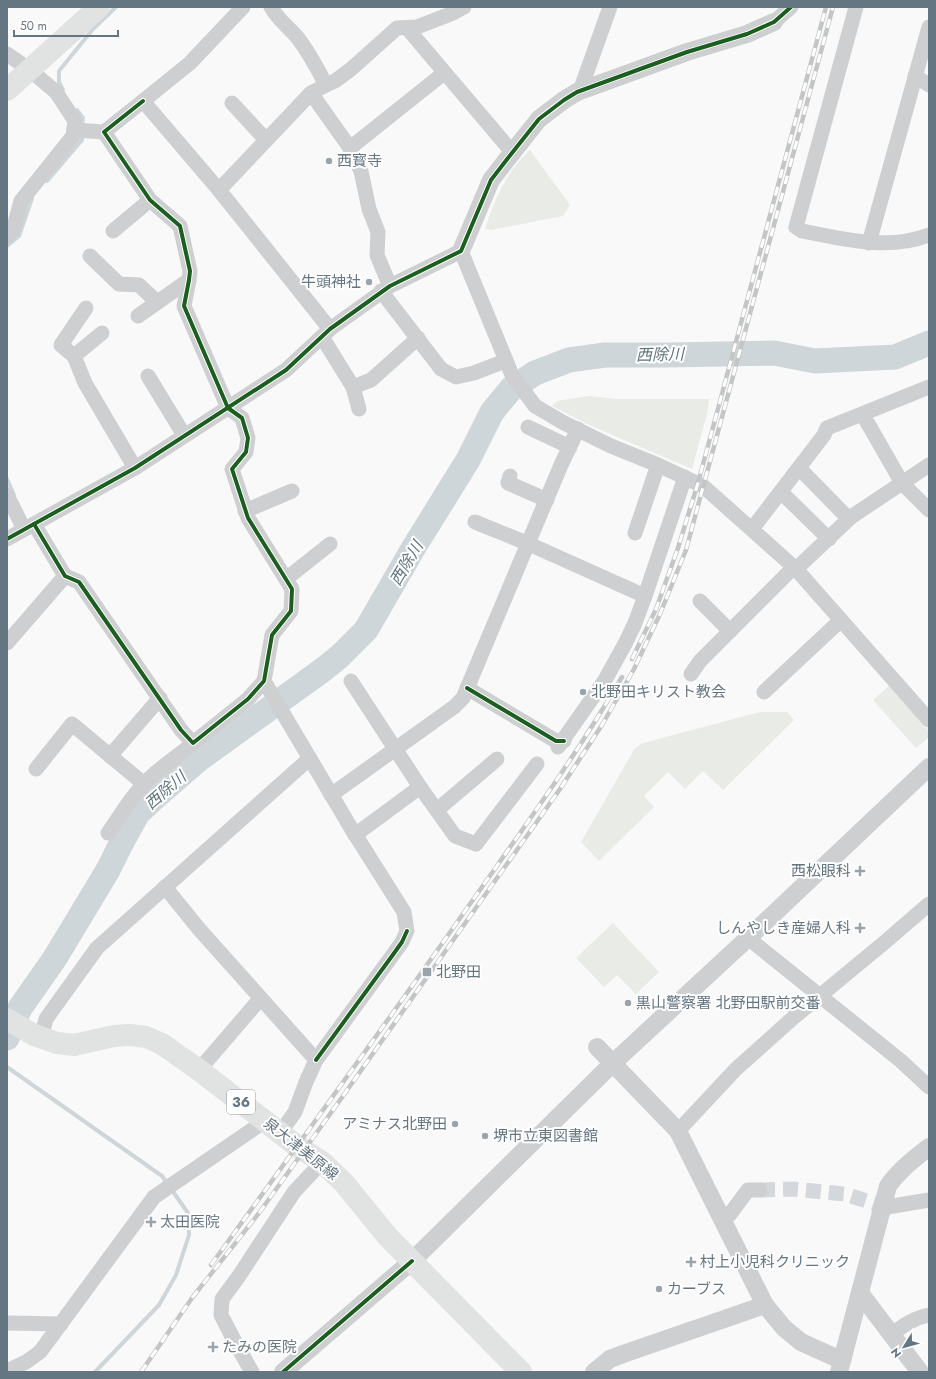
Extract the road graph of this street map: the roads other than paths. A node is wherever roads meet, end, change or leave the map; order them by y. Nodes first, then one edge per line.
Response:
1 (99, 7) edge
2 (243, 7) edge
3 (271, 7) edge
4 (464, 7) edge
5 (610, 7) edge
6 (791, 7) edge
7 (856, 7) edge
8 (774, 22) joint
9 (929, 27) edge
10 (407, 28) junction
11 (7, 54) edge
12 (30, 70) junction
13 (444, 73) junction
14 (915, 76) junction
15 (326, 85) junction
16 (929, 85) edge
17 (7, 90) edge
18 (580, 91) junction
19 (311, 93) junction
20 (143, 101) junction
21 (232, 104) dead end
22 (74, 130) junction
23 (104, 132) junction
24 (266, 140) junction
25 (350, 148) junction
26 (512, 152) junction
27 (220, 190) junction
28 (150, 200) junction
29 (113, 231) dead end
30 (7, 236) edge
31 (929, 236) edge
32 (869, 243) junction
33 (461, 251) junction
34 (90, 256) dead end
35 (189, 280) junction
36 (386, 288) junction
37 (157, 302) junction
38 (86, 308) dead end
39 (138, 316) dead end
40 (102, 333) dead end
41 (326, 333) junction
42 (418, 338) junction
43 (74, 356) junction
44 (505, 361) junction
45 (148, 376) dead end
46 (353, 387) junction
47 (929, 387) edge
48 (228, 408) junction
49 (359, 409) dead end
50 (863, 414) junction
51 (528, 427) dead end
52 (578, 430) junction
53 (184, 435) junction
54 (570, 447) junction
55 (658, 465) junction
56 (929, 465) edge
57 (135, 468) junction
58 (799, 468) junction
59 (510, 476) dead end
60 (685, 477) junction
61 (902, 483) junction
62 (292, 491) dead end
63 (781, 492) junction
64 (7, 495) edge
65 (547, 500) junction
66 (929, 510) edge
67 (245, 511) junction
68 (849, 519) junction
69 (475, 522) dead end
70 (29, 527) junction
71 (752, 529) junction
72 (635, 533) dead end
73 (7, 539) edge
74 (829, 539) junction
75 (330, 544) dead end
76 (529, 544) junction
77 (795, 568) junction
78 (65, 576) junction
79 (286, 579) junction
80 (645, 596) junction
81 (700, 601) dead end
82 (841, 620) junction
83 (730, 631) junction
84 (7, 643) edge
85 (691, 674) dead end
86 (351, 681) dead end
87 (265, 684) junction
88 (467, 688) junction
89 (764, 692) dead end
90 (160, 698) junction
91 (929, 720) edge
92 (189, 746) junction
93 (396, 749) junction
94 (110, 756) junction
95 (309, 759) junction
96 (497, 759) dead end
97 (537, 764) dead end
98 (929, 767) edge
99 (36, 769) dead end
100 (144, 784) junction
101 (420, 787) junction
102 (331, 795) junction
103 (436, 810) junction
104 (108, 833) dead end
105 (355, 834) junction
106 (165, 887) junction
107 (929, 904) edge
108 (748, 938) junction
109 (821, 996) junction
110 (260, 998) junction
111 (7, 1019) edge
112 (35, 1035) junction
113 (598, 1047) dead end
114 (316, 1060) junction
115 (613, 1063) junction
116 (198, 1070) junction
117 (929, 1087) edge
118 (272, 1127) junction
119 (678, 1131) junction
120 (929, 1147) edge
121 (322, 1162) junction
122 (760, 1190) tunnel mouth
123 (929, 1200) edge
124 (882, 1206) junction
125 (723, 1221) junction
126 (412, 1261) junction
127 (860, 1293) junction
128 (765, 1305) junction
129 (929, 1315) edge
130 (7, 1323) edge
131 (61, 1324) junction
132 (892, 1334) junction
133 (840, 1365) edge
134 (7, 1371) edge
135 (252, 1372) edge
136 (283, 1372) edge
137 (520, 1372) edge
138 (594, 1372) edge
139 (920, 1372) edge

1 - 12 main road
2 - 20 street
3 - 15 street
4 - 10 street
5 - 18 street
6 - 8 street
7 - 32 street
8 - 18 street
9 - 14 street
10 - 13 street
10 - 15 street
11 - 12 street
12 - 17 main road
12 - 22 street
13 - 25 street
13 - 26 street
14 - 16 street
14 - 32 street
15 - 19 street
18 - 26 street
19 - 24 street
19 - 25 street
20 - 23 street
20 - 27 street
21 - 24 street
22 - 23 street
22 - 30 street
23 - 28 street
24 - 27 street
25 - 36 street
26 - 33 street
27 - 41 street
28 - 29 street
28 - 35 street
31 - 32 street
33 - 36 street
33 - 44 street
34 - 37 street
35 - 37 street
35 - 48 street
36 - 41 street
36 - 42 street
37 - 39 street
38 - 43 street
40 - 43 street
41 - 46 street
41 - 48 street
42 - 44 street
42 - 46 street
43 - 57 street
44 - 52 street
45 - 53 street
46 - 49 street
47 - 50 street
48 - 53 street
48 - 67 street
50 - 58 street
50 - 61 street
51 - 54 street
52 - 54 street
52 - 55 street
53 - 57 street
54 - 65 street
55 - 60 street
55 - 72 street
56 - 61 street
57 - 70 street
58 - 63 street
58 - 68 street
59 - 65 street
60 - 71 street
60 - 80 street
61 - 66 street
61 - 68 street
62 - 67 street
63 - 71 street
63 - 74 street
64 - 70 street
65 - 76 street
67 - 79 street
68 - 74 street
69 - 76 street
70 - 73 street
70 - 78 street
71 - 77 street
74 - 77 street
75 - 79 street
76 - 80 street
76 - 88 street
77 - 82 street
77 - 83 street
78 - 84 street
78 - 90 street
79 - 87 street
80 - 88 street
81 - 83 street
82 - 89 street
82 - 91 street
83 - 85 street
86 - 93 street
87 - 92 street
87 - 95 street
88 - 93 street
90 - 92 street
90 - 94 street
92 - 100 street
93 - 101 street
93 - 102 street
94 - 99 street
94 - 100 street
95 - 102 street
95 - 106 street
96 - 103 street
97 - 103 street
98 - 108 street
100 - 104 street
101 - 103 street
101 - 105 street
102 - 105 street
105 - 114 street
106 - 110 street
106 - 112 street
107 - 109 street
108 - 109 street
108 - 115 street
109 - 117 street
109 - 119 street
110 - 114 street
110 - 116 street
111 - 112 main road, 泉大津美原線 / 36
112 - 116 main road, 泉大津美原線 / 36
113 - 115 street
114 - 118 street
115 - 119 street
115 - 126 street
116 - 118 main road, 泉大津美原線 / 36
118 - 121 main road, 泉大津美原線 / 36
118 - 131 street
119 - 125 street
120 - 124 street
121 - 126 main road, 泉大津美原線 / 36
121 - 135 street
122 - 125 street
123 - 124 street
124 - 127 street
125 - 128 street
126 - 136 street
126 - 137 main road, 泉大津美原線 / 36
127 - 132 street
127 - 133 street
128 - 133 street
128 - 138 street
129 - 132 street
130 - 131 street
131 - 134 street
132 - 139 street

